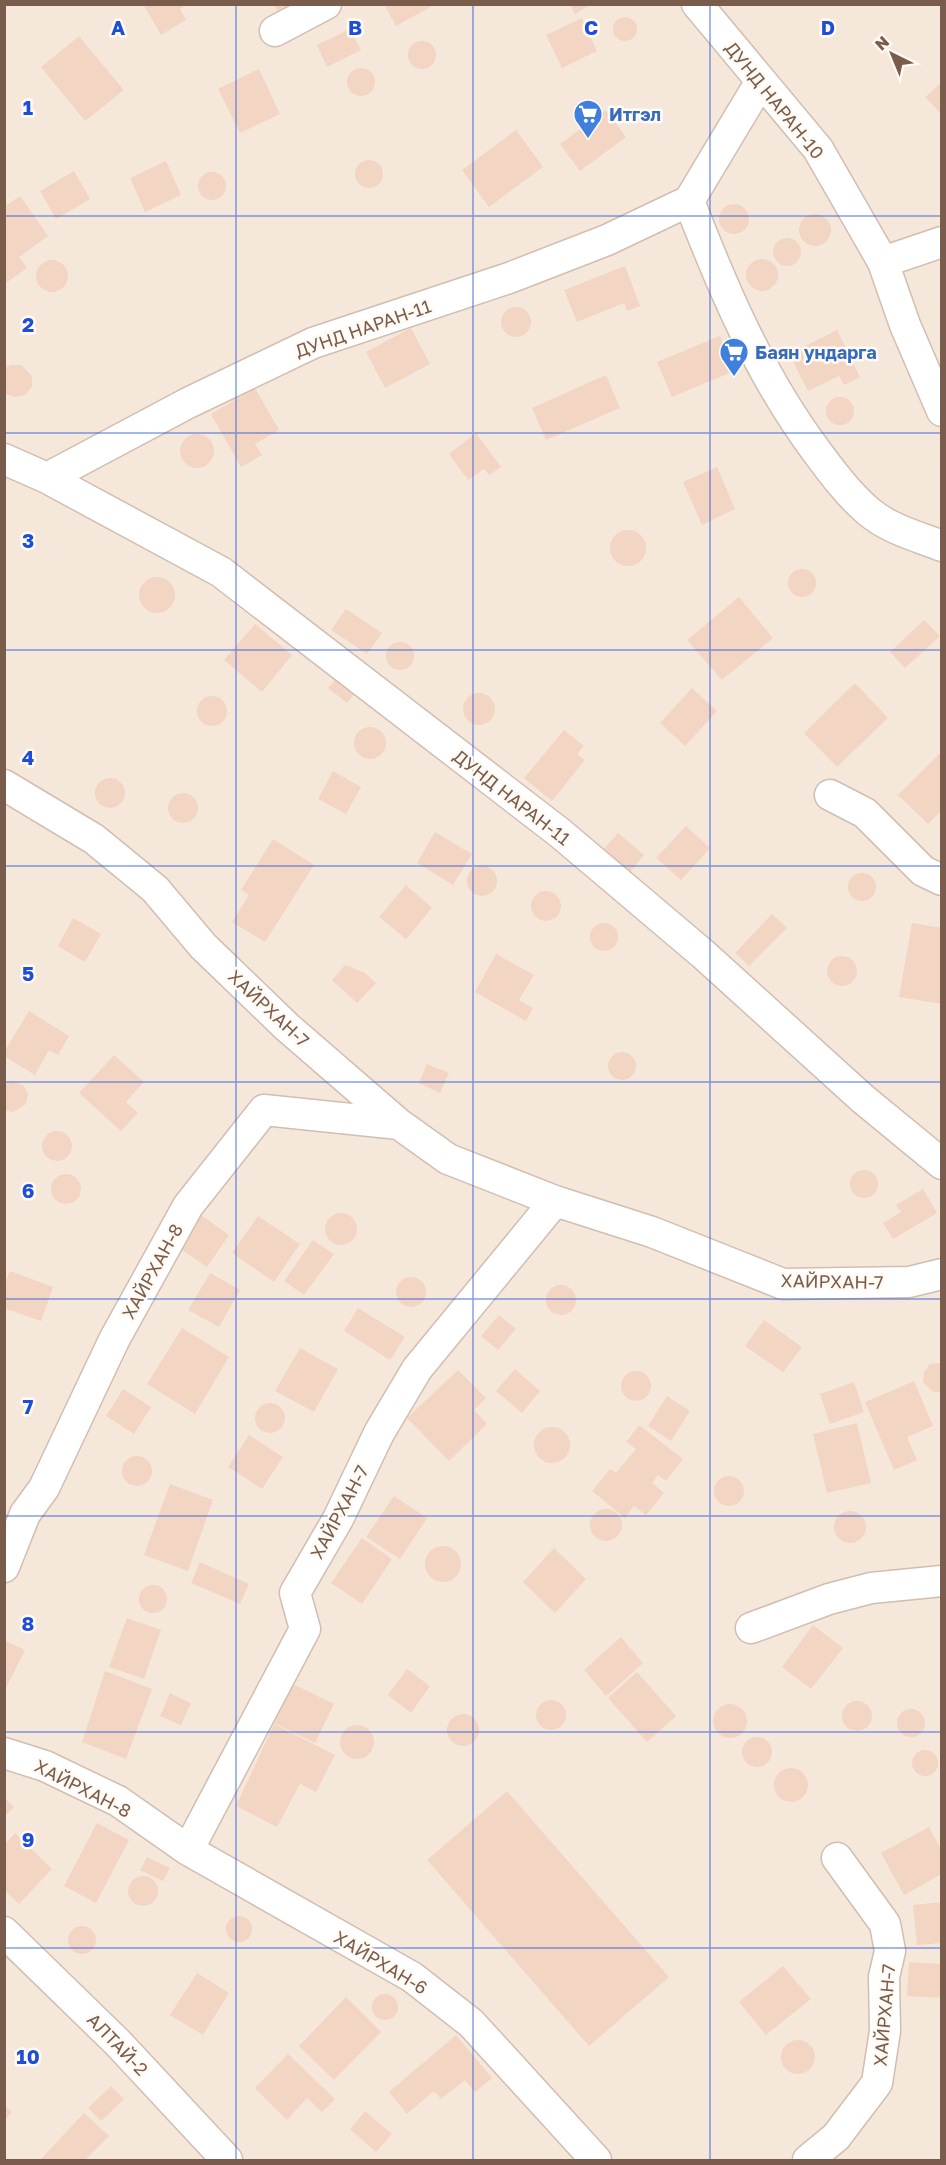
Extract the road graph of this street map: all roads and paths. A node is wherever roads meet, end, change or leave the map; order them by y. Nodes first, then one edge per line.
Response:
1 (326, 4) edge
2 (697, 4) edge
3 (275, 31) dead end
4 (761, 81) junction
5 (689, 201) junction
6 (942, 242) edge
7 (883, 262) junction
8 (942, 411) edge
9 (4, 459) edge
10 (47, 478) junction
11 (942, 546) edge
12 (4, 785) edge
13 (831, 795) dead end
14 (942, 880) edge
15 (399, 1124) junction
16 (942, 1164) edge
17 (555, 1201) junction
18 (942, 1274) edge
19 (4, 1567) edge
20 (942, 1581) edge
21 (751, 1628) dead end
22 (4, 1753) edge
23 (188, 1850) junction
24 (837, 1858) dead end
25 (4, 1932) edge
26 (227, 2160) edge
27 (596, 2160) edge
28 (808, 2160) edge

1 - 3 street
2 - 4 street, ДУНД НАРАН-10
4 - 5 street
4 - 7 street, ДУНД НАРАН-10
5 - 10 street, ДУНД НАРАН-11
5 - 11 street
6 - 7 street
7 - 8 street, ДУНД НАРАН-10
9 - 10 street, ДУНД НАРАН-11
10 - 16 street, ДУНД НАРАН-11
12 - 15 street, ХАЙРХАН-7
13 - 14 street
15 - 17 street, ХАЙРХАН-7
15 - 19 street, ХАЙРХАН-8
17 - 18 street, ХАЙРХАН-7
17 - 23 street, ХАЙРХАН-7
20 - 21 street
22 - 23 street, ХАЙРХАН-8
23 - 27 street, ХАЙРХАН-6
24 - 28 street, ХАЙРХАН-7
25 - 26 street, АЛТАЙ-2

